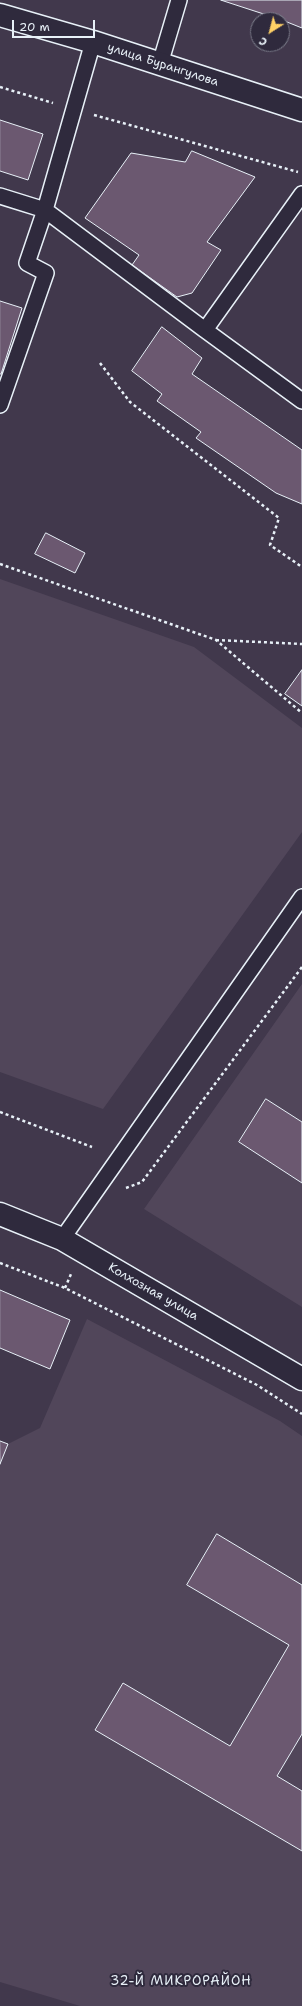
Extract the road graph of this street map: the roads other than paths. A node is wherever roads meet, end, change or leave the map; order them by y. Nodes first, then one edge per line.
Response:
1 (179, 0) edge
2 (0, 15) edge
3 (93, 42) junction
4 (160, 64) junction
5 (302, 110) edge
6 (302, 194) edge
7 (0, 196) edge
8 (45, 210) junction
9 (205, 330) junction
10 (302, 401) edge
11 (0, 405) edge
12 (302, 897) edge
13 (0, 1214) edge
14 (62, 1239) junction
15 (302, 1379) edge

1 - 4 lane
2 - 3 street, улица Бурангулова
3 - 4 street, улица Бурангулова
3 - 8 lane
4 - 5 street, улица Бурангулова
6 - 9 lane
7 - 8 lane
8 - 9 lane
8 - 11 lane
9 - 10 lane
12 - 14 lane
13 - 14 street, Колхозная улица
14 - 15 street, Колхозная улица

